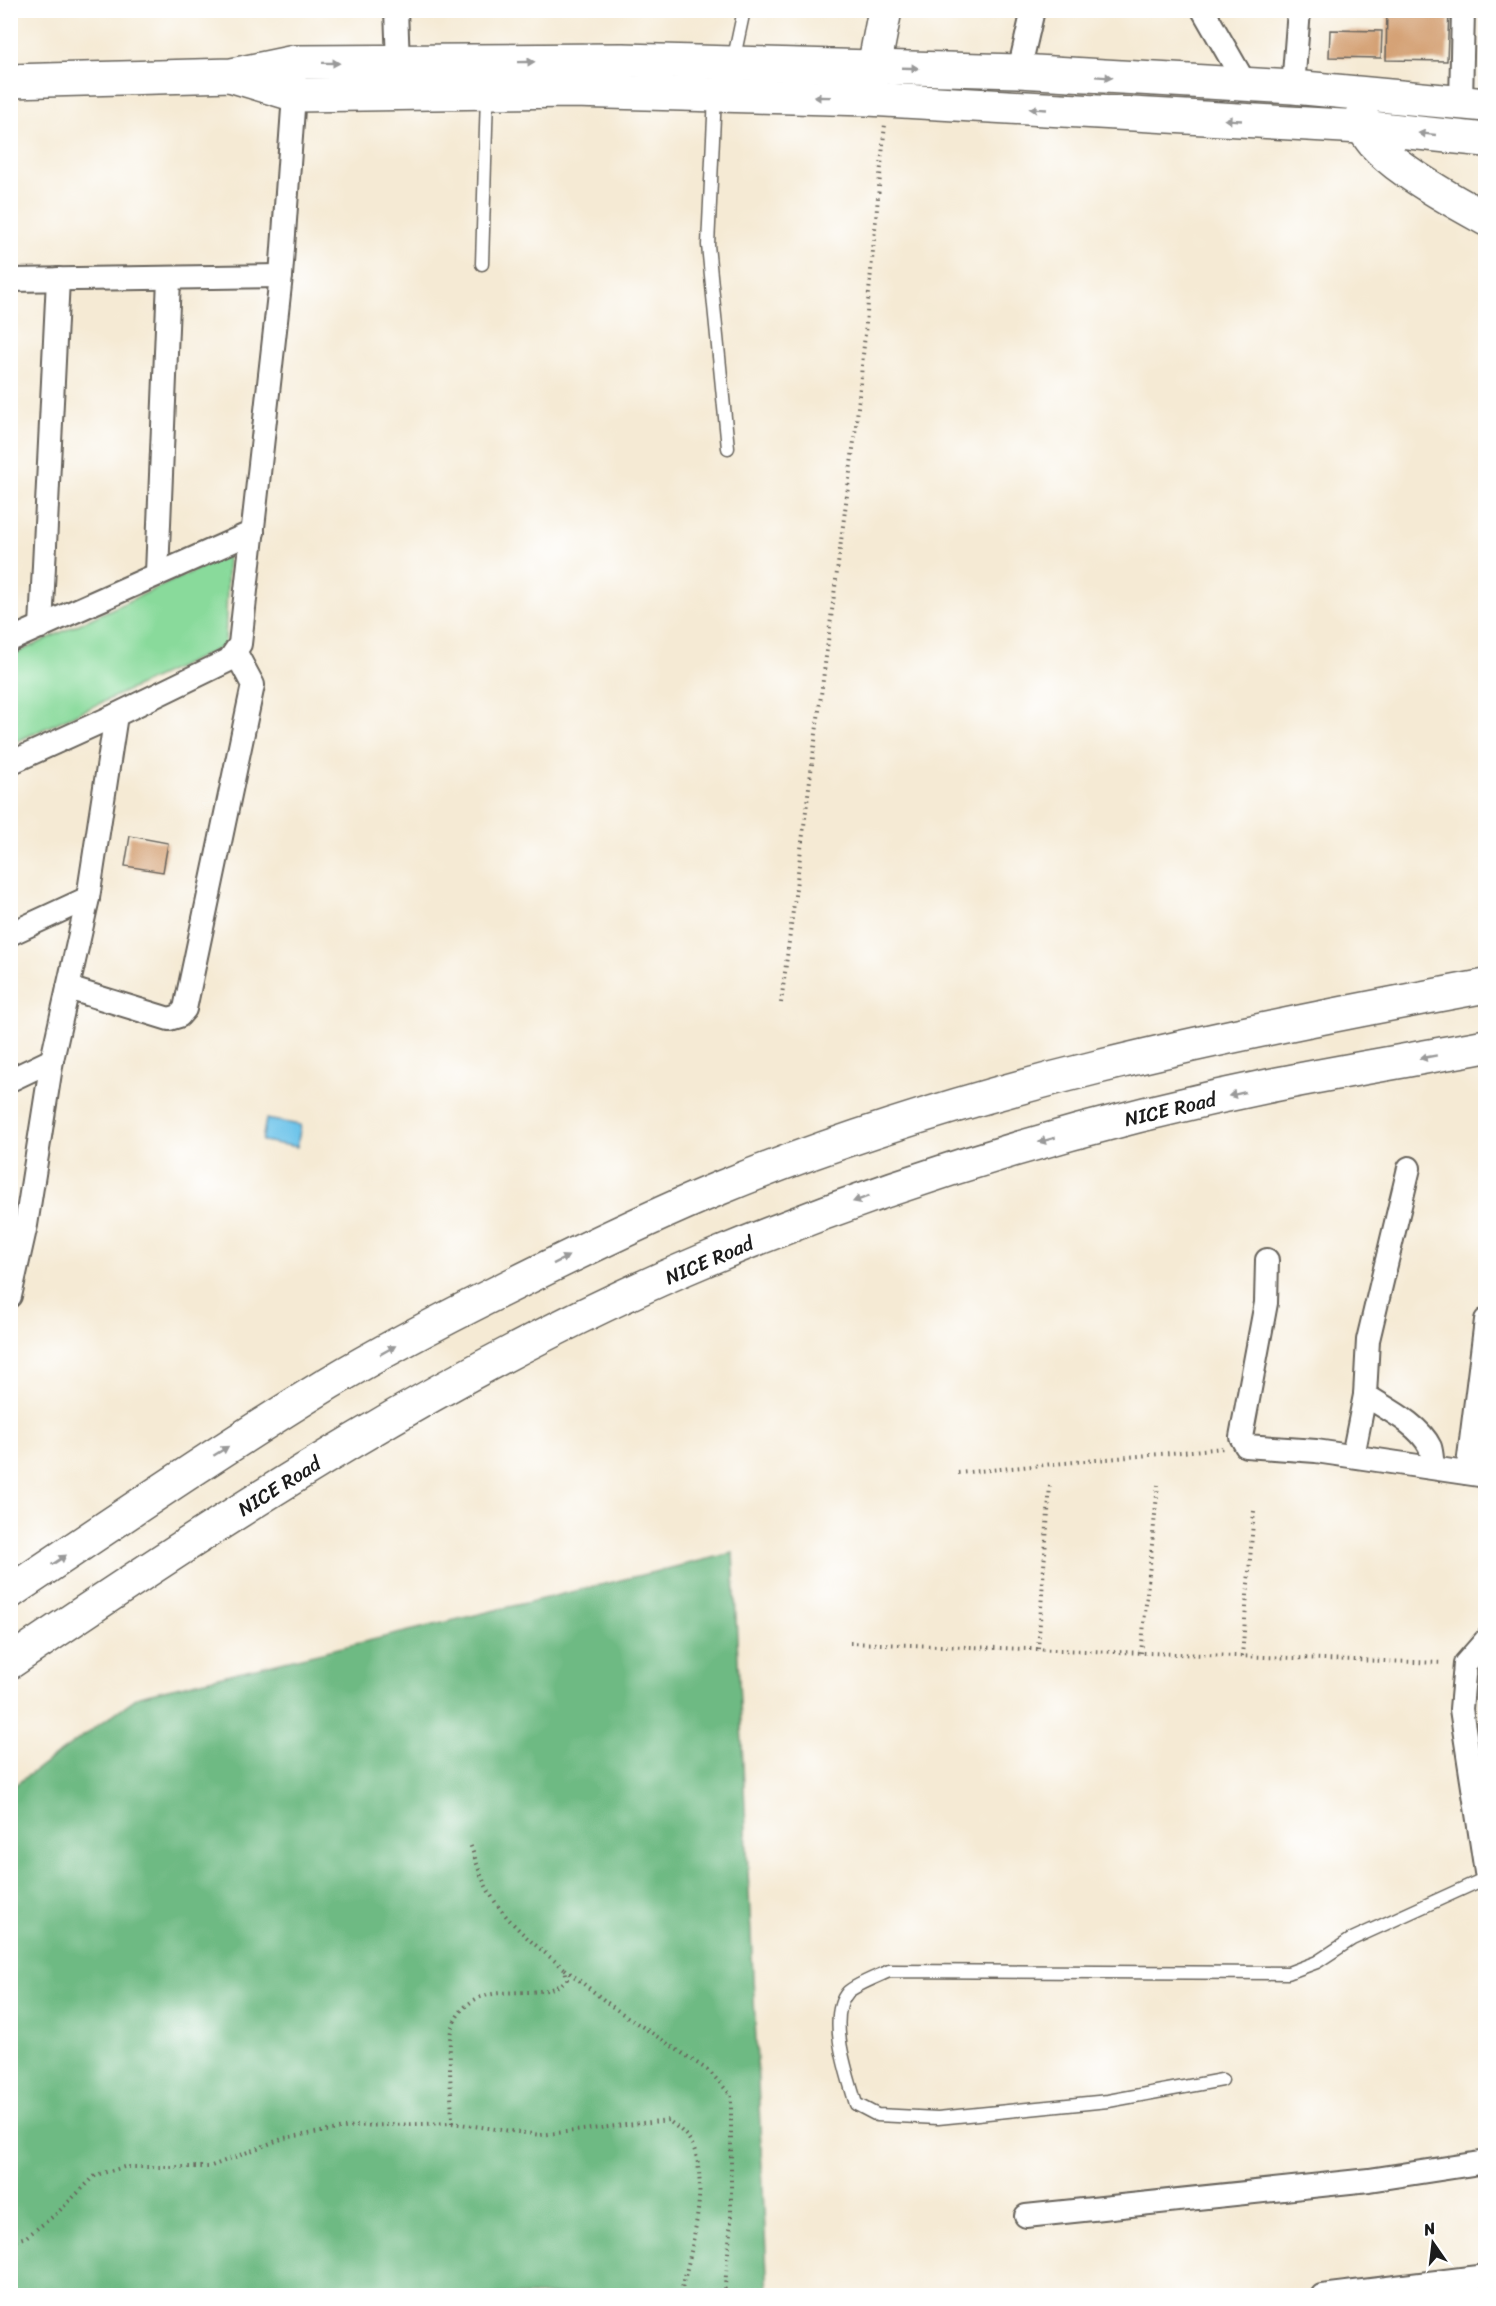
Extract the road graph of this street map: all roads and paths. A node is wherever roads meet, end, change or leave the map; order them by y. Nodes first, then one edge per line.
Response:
1 (396, 10) edge
2 (744, 10) edge
3 (885, 10) edge
4 (1033, 10) edge
5 (1203, 10) edge
6 (1299, 10) edge
7 (1463, 10) edge
8 (295, 62) junction
9 (398, 63) junction
10 (733, 63) junction
11 (874, 67) junction
12 (1019, 71) junction
13 (232, 75) junction
14 (10, 81) edge
15 (1246, 85) junction
16 (1293, 87) junction
17 (487, 94) junction
18 (1364, 94) junction
19 (296, 95) junction
20 (715, 95) junction
21 (878, 99) junction
22 (1473, 104) edge
23 (1361, 127) junction
24 (1485, 140) edge
25 (1485, 219) edge
26 (482, 264) dead end
27 (281, 276) junction
28 (58, 279) junction
29 (169, 279) junction
30 (10, 280) edge
31 (728, 448) dead end
32 (253, 532) junction
33 (157, 573) junction
34 (41, 627) junction
35 (10, 640) edge
36 (236, 653) junction
37 (117, 715) junction
38 (10, 763) edge
39 (88, 898) junction
40 (10, 934) edge
41 (1485, 986) edge
42 (68, 988) junction
43 (781, 1003) dead end
44 (1485, 1046) edge
45 (52, 1060) junction
46 (10, 1080) edge
47 (1408, 1168) dead end
48 (18, 1228) edge
49 (1267, 1260) dead end
50 (10, 1296) edge
51 (1485, 1320) edge
52 (1365, 1395) junction
53 (1246, 1446) junction
54 (1353, 1456) junction
55 (1433, 1467) junction
56 (958, 1473) dead end
57 (1476, 1474) edge
58 (1050, 1485) dead end
59 (1158, 1485) dead end
60 (1254, 1510) dead end
61 (10, 1592) edge
62 (1485, 1640) edge
63 (850, 1643) dead end
64 (1038, 1649) junction
65 (1141, 1653) junction
66 (1242, 1656) junction
67 (10, 1662) edge
68 (1465, 1664) junction
69 (470, 1844) dead end
70 (1485, 1872) edge
71 (1485, 1878) edge
72 (565, 1969) junction
73 (1222, 2080) dead end
74 (452, 2123) junction
75 (1485, 2162) edge
76 (1026, 2216) dead end
77 (10, 2242) edge
78 (1485, 2276) edge
79 (1378, 2292) edge
80 (680, 2295) edge
81 (724, 2295) edge
82 (1322, 2295) edge

1 - 9 street
2 - 10 lane
3 - 11 main road
4 - 12 street
5 - 15 street
6 - 16 street
7 - 22 street
8 -> 9 main road
8 - 13 main road
8 - 19 street
9 -> 10 main road
10 - 11 main road
11 -> 12 main road
11 - 21 main road
12 -> 15 main road
13 - 14 main road
13 - 19 main road
15 - 16 main road
16 - 18 main road
17 - 19 main road
17 - 20 main road
17 - 26 lane
18 - 22 main road
18 - 23 main road
19 - 27 street
21 -> 20 main road
20 - 31 lane
23 -> 21 main road
21 - 43 path
24 -> 23 main road
23 - 25 main road
27 - 29 street
27 - 32 street
28 - 29 street
28 - 30 street
28 - 34 street
29 - 33 street
32 - 33 street
32 - 36 street
33 - 34 street
34 - 35 street
36 - 37 street
36 - 42 street
37 - 38 street
37 - 39 street
39 - 40 street
39 - 42 street
61 -> 41 main road
42 - 45 street
44 -> 67 main road, NICE Road
45 - 46 street
45 - 48 street
47 - 52 street
48 - 50 street
49 - 53 street
51 - 57 street
52 - 54 street
52 - 55 street
53 - 54 street
53 - 56 path
54 - 55 street
55 - 57 street
58 - 64 path
59 - 65 path
60 - 66 path
62 - 68 street
63 - 64 path
64 - 65 path
65 - 66 path
66 - 68 path
68 - 70 street
69 - 72 path
71 - 73 lane
72 - 74 path
72 - 81 path
74 - 77 path
74 - 80 path
75 - 76 street
78 - 79 street
79 - 82 street

